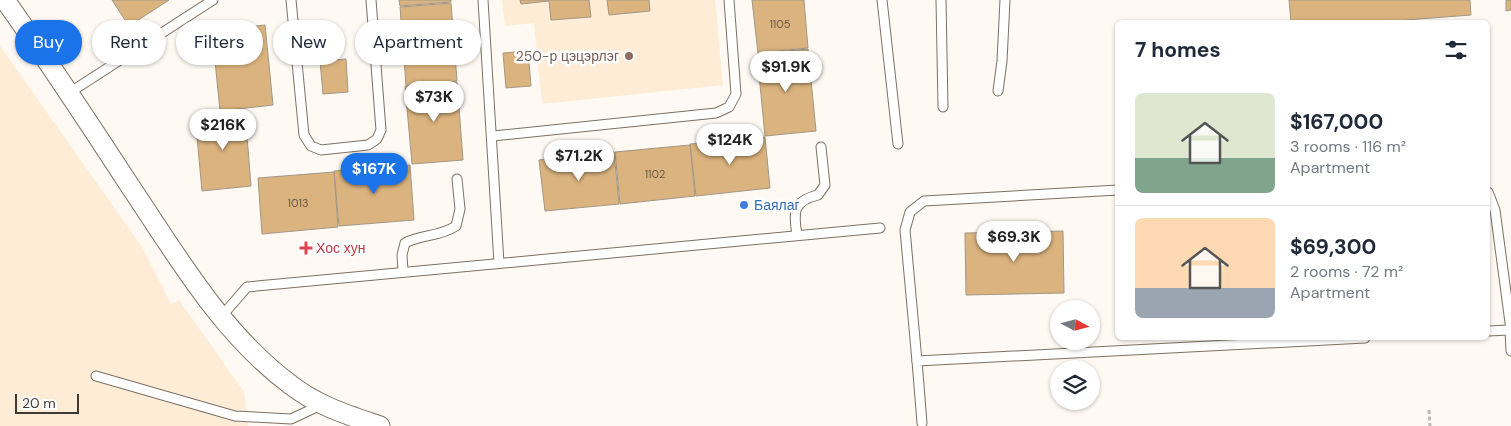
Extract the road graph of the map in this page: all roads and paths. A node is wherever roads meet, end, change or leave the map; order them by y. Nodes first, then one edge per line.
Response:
1 (5, 0) edge
2 (213, 0) edge
3 (291, 0) edge
4 (371, 0) edge
5 (483, 0) edge
6 (729, 0) edge
7 (882, 0) edge
8 (941, 0) edge
9 (1005, 0) edge
10 (998, 90) dead end
11 (69, 93) junction
12 (943, 107) dead end
13 (492, 136) junction
14 (898, 144) dead end
15 (821, 147) dead end
16 (457, 179) dead end
17 (1115, 190) edge
18 (1490, 197) edge
19 (880, 228) dead end
20 (797, 235) junction
21 (499, 263) junction
22 (403, 271) junction
23 (221, 317) junction
24 (1510, 330) edge
25 (1490, 331) edge
26 (1326, 340) edge
27 (1511, 351) edge
28 (917, 361) junction
29 (96, 376) dead end
30 (321, 405) junction
31 (1429, 410) dead end
32 (922, 423) dead end
33 (380, 426) edge
34 (1430, 426) edge

1 - 11 street
2 - 11 lane
3 - 4 lane
5 - 13 lane
6 - 13 lane
7 - 14 lane
8 - 12 lane
9 - 10 lane
11 - 23 street
13 - 21 lane
15 - 20 lane
16 - 22 lane
17 - 28 lane
18 - 24 lane
19 - 20 lane
20 - 21 lane
21 - 22 lane
22 - 23 lane
23 - 30 street
24 - 25 lane
24 - 27 lane
26 - 28 lane
28 - 32 lane
29 - 30 lane
30 - 33 street
31 - 34 path

